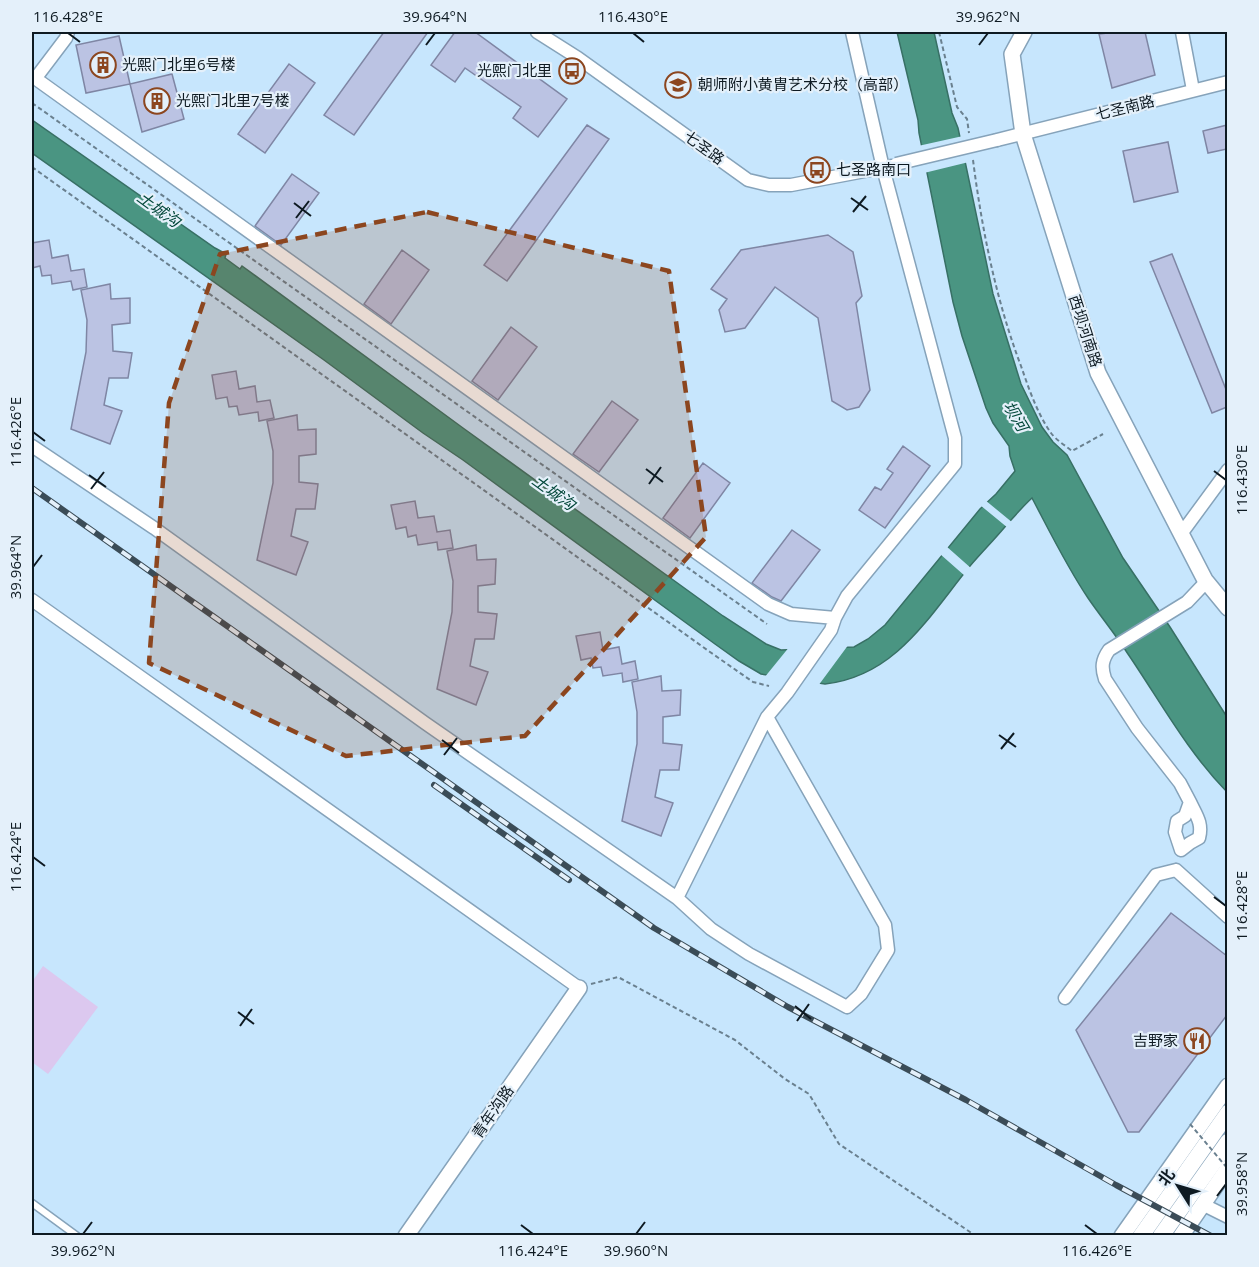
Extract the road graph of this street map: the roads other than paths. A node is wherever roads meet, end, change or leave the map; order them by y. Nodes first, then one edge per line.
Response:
1 (68, 32) edge
2 (537, 32) edge
3 (840, 32) edge
4 (1024, 32) edge
5 (1182, 32) edge
6 (853, 33) edge
7 (33, 77) edge
8 (1227, 82) edge
9 (1193, 90) junction
10 (1023, 134) junction
11 (997, 140) joint
12 (883, 168) junction
13 (32, 447) edge
14 (1227, 470) edge
15 (1181, 534) junction
16 (1206, 582) junction
17 (32, 600) edge
18 (1227, 608) edge
19 (833, 624) junction
20 (767, 717) junction
21 (1190, 802) junction
22 (1180, 850) junction
23 (1176, 870) junction
24 (678, 898) junction
25 (1227, 917) edge
26 (579, 988) joint
27 (1065, 998) dead end
28 (1227, 1086) edge
29 (1227, 1113) edge
30 (1227, 1142) edge
31 (1227, 1169) edge
32 (32, 1203) edge
33 (1202, 1204) junction
34 (1227, 1217) edge
35 (77, 1236) edge
36 (406, 1236) edge
37 (1122, 1236) edge
38 (1141, 1236) edge
39 (1161, 1236) edge
40 (1181, 1236) edge

1 - 7 street
2 - 12 street, 七圣路
3 - 6 street
4 - 10 street, 西坝河南路
5 - 9 street
6 - 12 street
7 - 19 street
8 - 9 street, 七圣南路
9 - 10 street, 七圣南路
10 - 11 street, 七圣南路
10 - 15 street, 西坝河南路
11 - 12 street, 七圣路, bridge
12 - 19 street
13 - 24 street
14 - 15 street
15 - 16 street, 西坝河南路
16 - 18 street, 西坝河南路
16 - 21 street
17 - 26 street
19 - 20 street
20 - 24 street
20 - 24 street
21 - 22 street
21 - 22 street
22 - 23 street
23 - 25 street
23 - 27 street
26 - 36 street, 青年沟路
28 - 37 street
29 - 38 main road
30 - 39 main road
31 - 33 street
32 - 35 lane
33 - 34 street
33 - 40 street

